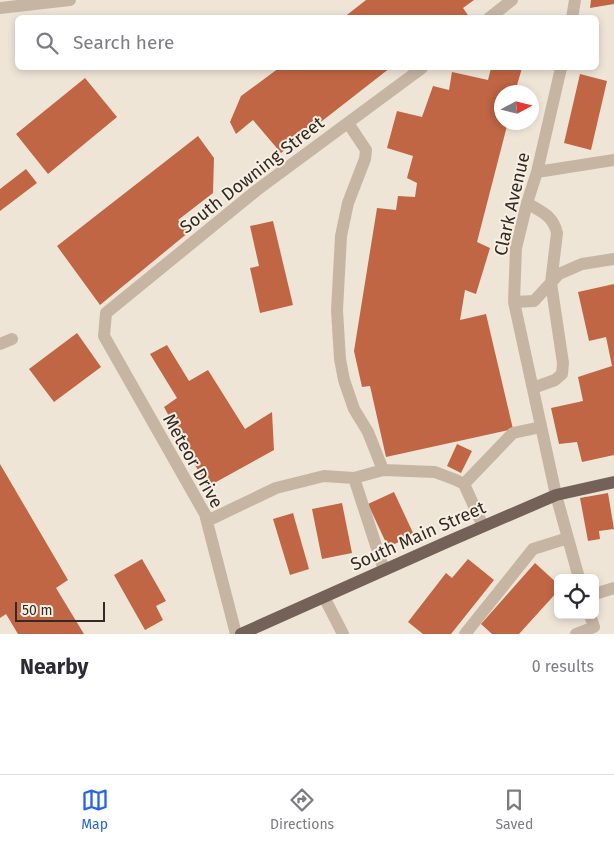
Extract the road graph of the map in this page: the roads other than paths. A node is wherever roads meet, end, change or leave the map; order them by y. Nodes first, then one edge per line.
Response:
1 (70, 0) edge
2 (512, 0) edge
3 (575, 0) edge
4 (0, 8) edge
5 (493, 15) edge
6 (572, 15) edge
7 (419, 70) edge
8 (561, 70) edge
9 (348, 123) junction
10 (614, 160) edge
11 (537, 172) junction
12 (527, 203) junction
13 (614, 258) edge
14 (551, 283) junction
15 (514, 302) junction
16 (106, 313) joint
17 (533, 388) junction
18 (541, 427) junction
19 (383, 470) junction
20 (354, 478) junction
21 (614, 482) edge
22 (464, 484) junction
23 (556, 495) junction
24 (207, 521) junction
25 (483, 526) junction
26 (568, 538) junction
27 (384, 570) junction
28 (578, 574) edge
29 (614, 588) edge
30 (599, 593) edge
31 (324, 597) junction
32 (591, 619) edge
33 (236, 634) edge
34 (241, 634) edge
35 (343, 634) edge
36 (465, 634) edge
37 (576, 634) edge

1 - 4 street
2 - 5 street
3 - 6 street
7 - 9 street, South Downing Street
8 - 11 street, Clark Avenue
9 - 16 street, South Downing Street
9 - 19 street
10 - 11 street
11 - 12 street, Clark Avenue
12 - 14 street
12 - 15 street, Clark Avenue
13 - 14 street
14 - 15 street
14 - 17 street
15 - 17 street, Clark Avenue
16 - 24 street, Meteor Drive
17 - 18 street, Clark Avenue
18 - 22 street
18 - 23 street, Clark Avenue
19 - 20 street
19 - 22 street
20 - 24 street
20 - 27 street
21 - 23 main road, South Main Street
22 - 25 street
23 - 25 main road, South Main Street
23 - 26 street, Clark Avenue
24 - 33 street, Meteor Drive
25 - 27 main road, South Main Street
26 - 28 street, Clark Avenue
26 - 36 street
27 - 31 main road, South Main Street
29 - 30 street
31 - 34 main road, South Main Street
31 - 35 street
32 - 37 street

